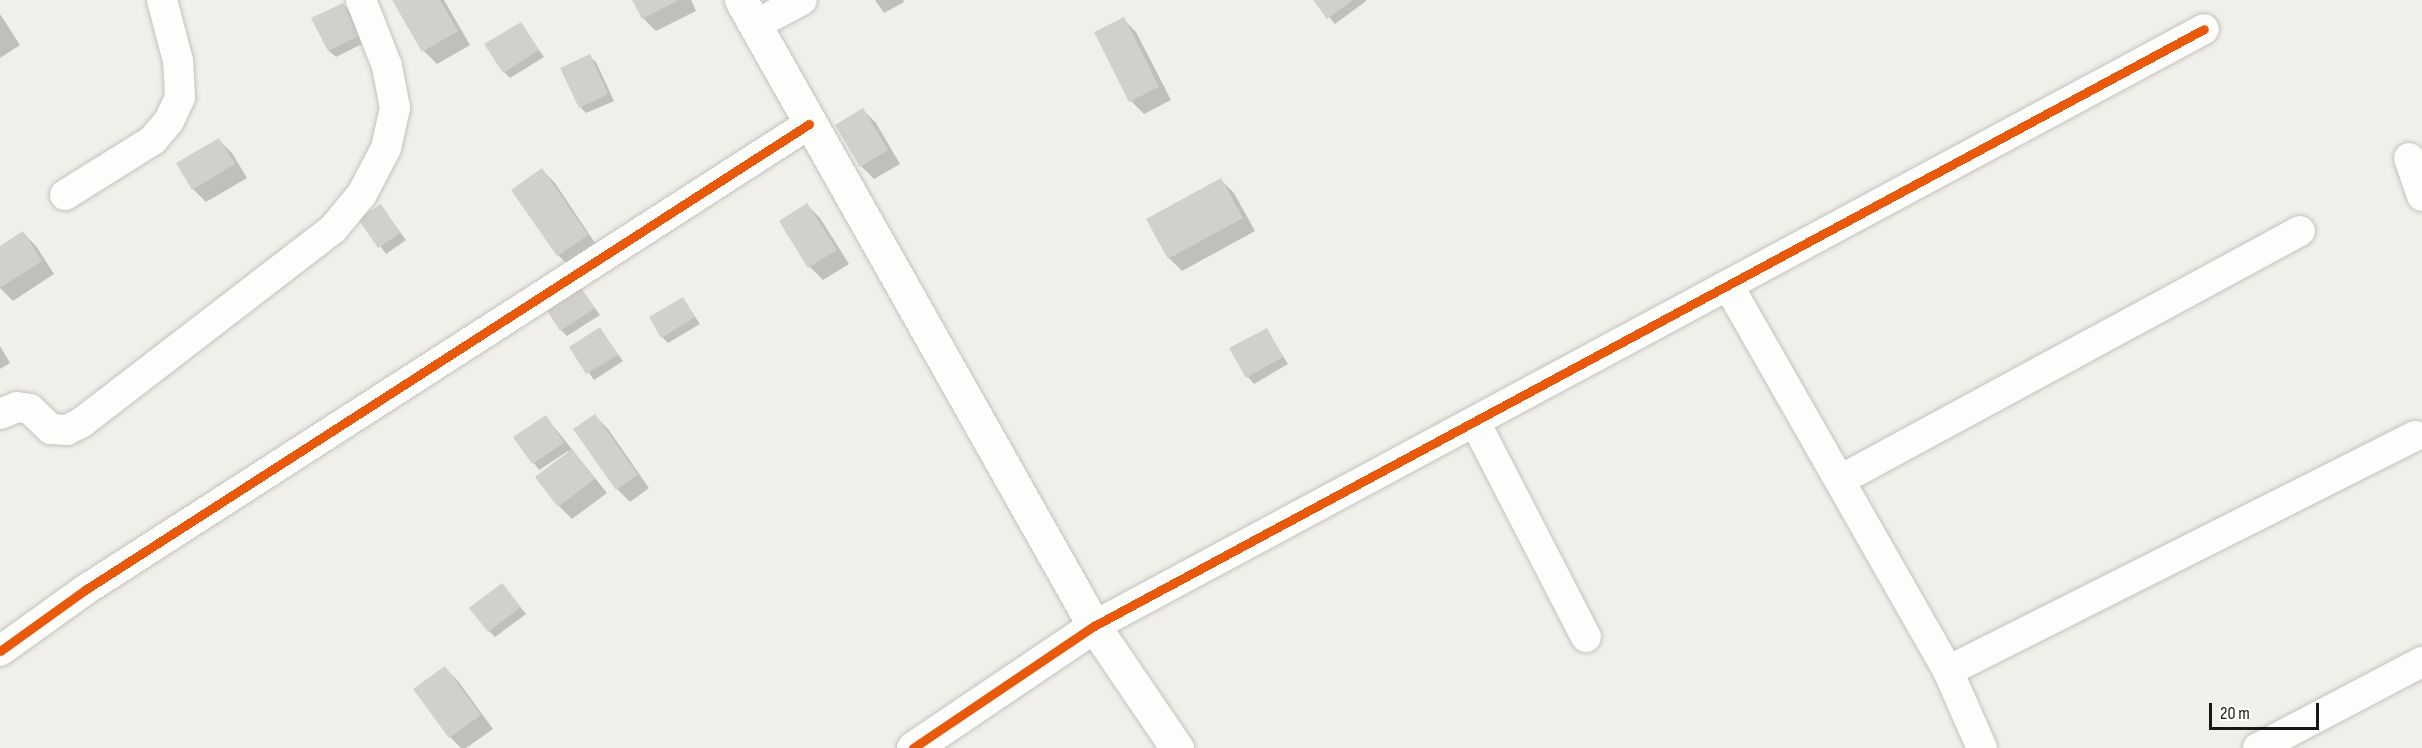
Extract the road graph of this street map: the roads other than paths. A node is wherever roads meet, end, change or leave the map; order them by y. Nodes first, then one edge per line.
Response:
1 (162, 0) edge
2 (361, 0) edge
3 (802, 0) edge
4 (748, 13) edge
5 (2204, 29) dead end
6 (809, 124) junction
7 (2409, 158) dead end
8 (65, 195) dead end
9 (2422, 196) edge
10 (2300, 231) dead end
11 (1728, 285) junction
12 (0, 414) edge
13 (1474, 422) junction
14 (2415, 436) dead end
15 (1840, 480) junction
16 (1094, 626) junction
17 (1587, 637) dead end
18 (0, 651) edge
19 (2422, 662) edge
20 (1948, 670) junction
21 (913, 748) edge
22 (1177, 748) edge
23 (1982, 748) edge
24 (2258, 748) edge

1 - 8 street
2 - 12 street
3 - 4 street
4 - 6 street
5 - 11 street
6 - 16 street
6 - 18 street
7 - 9 street
10 - 15 street
11 - 13 street
11 - 15 street
13 - 16 street
13 - 17 street
14 - 20 street
15 - 20 street
16 - 21 street
16 - 22 street
19 - 24 street
20 - 23 street

